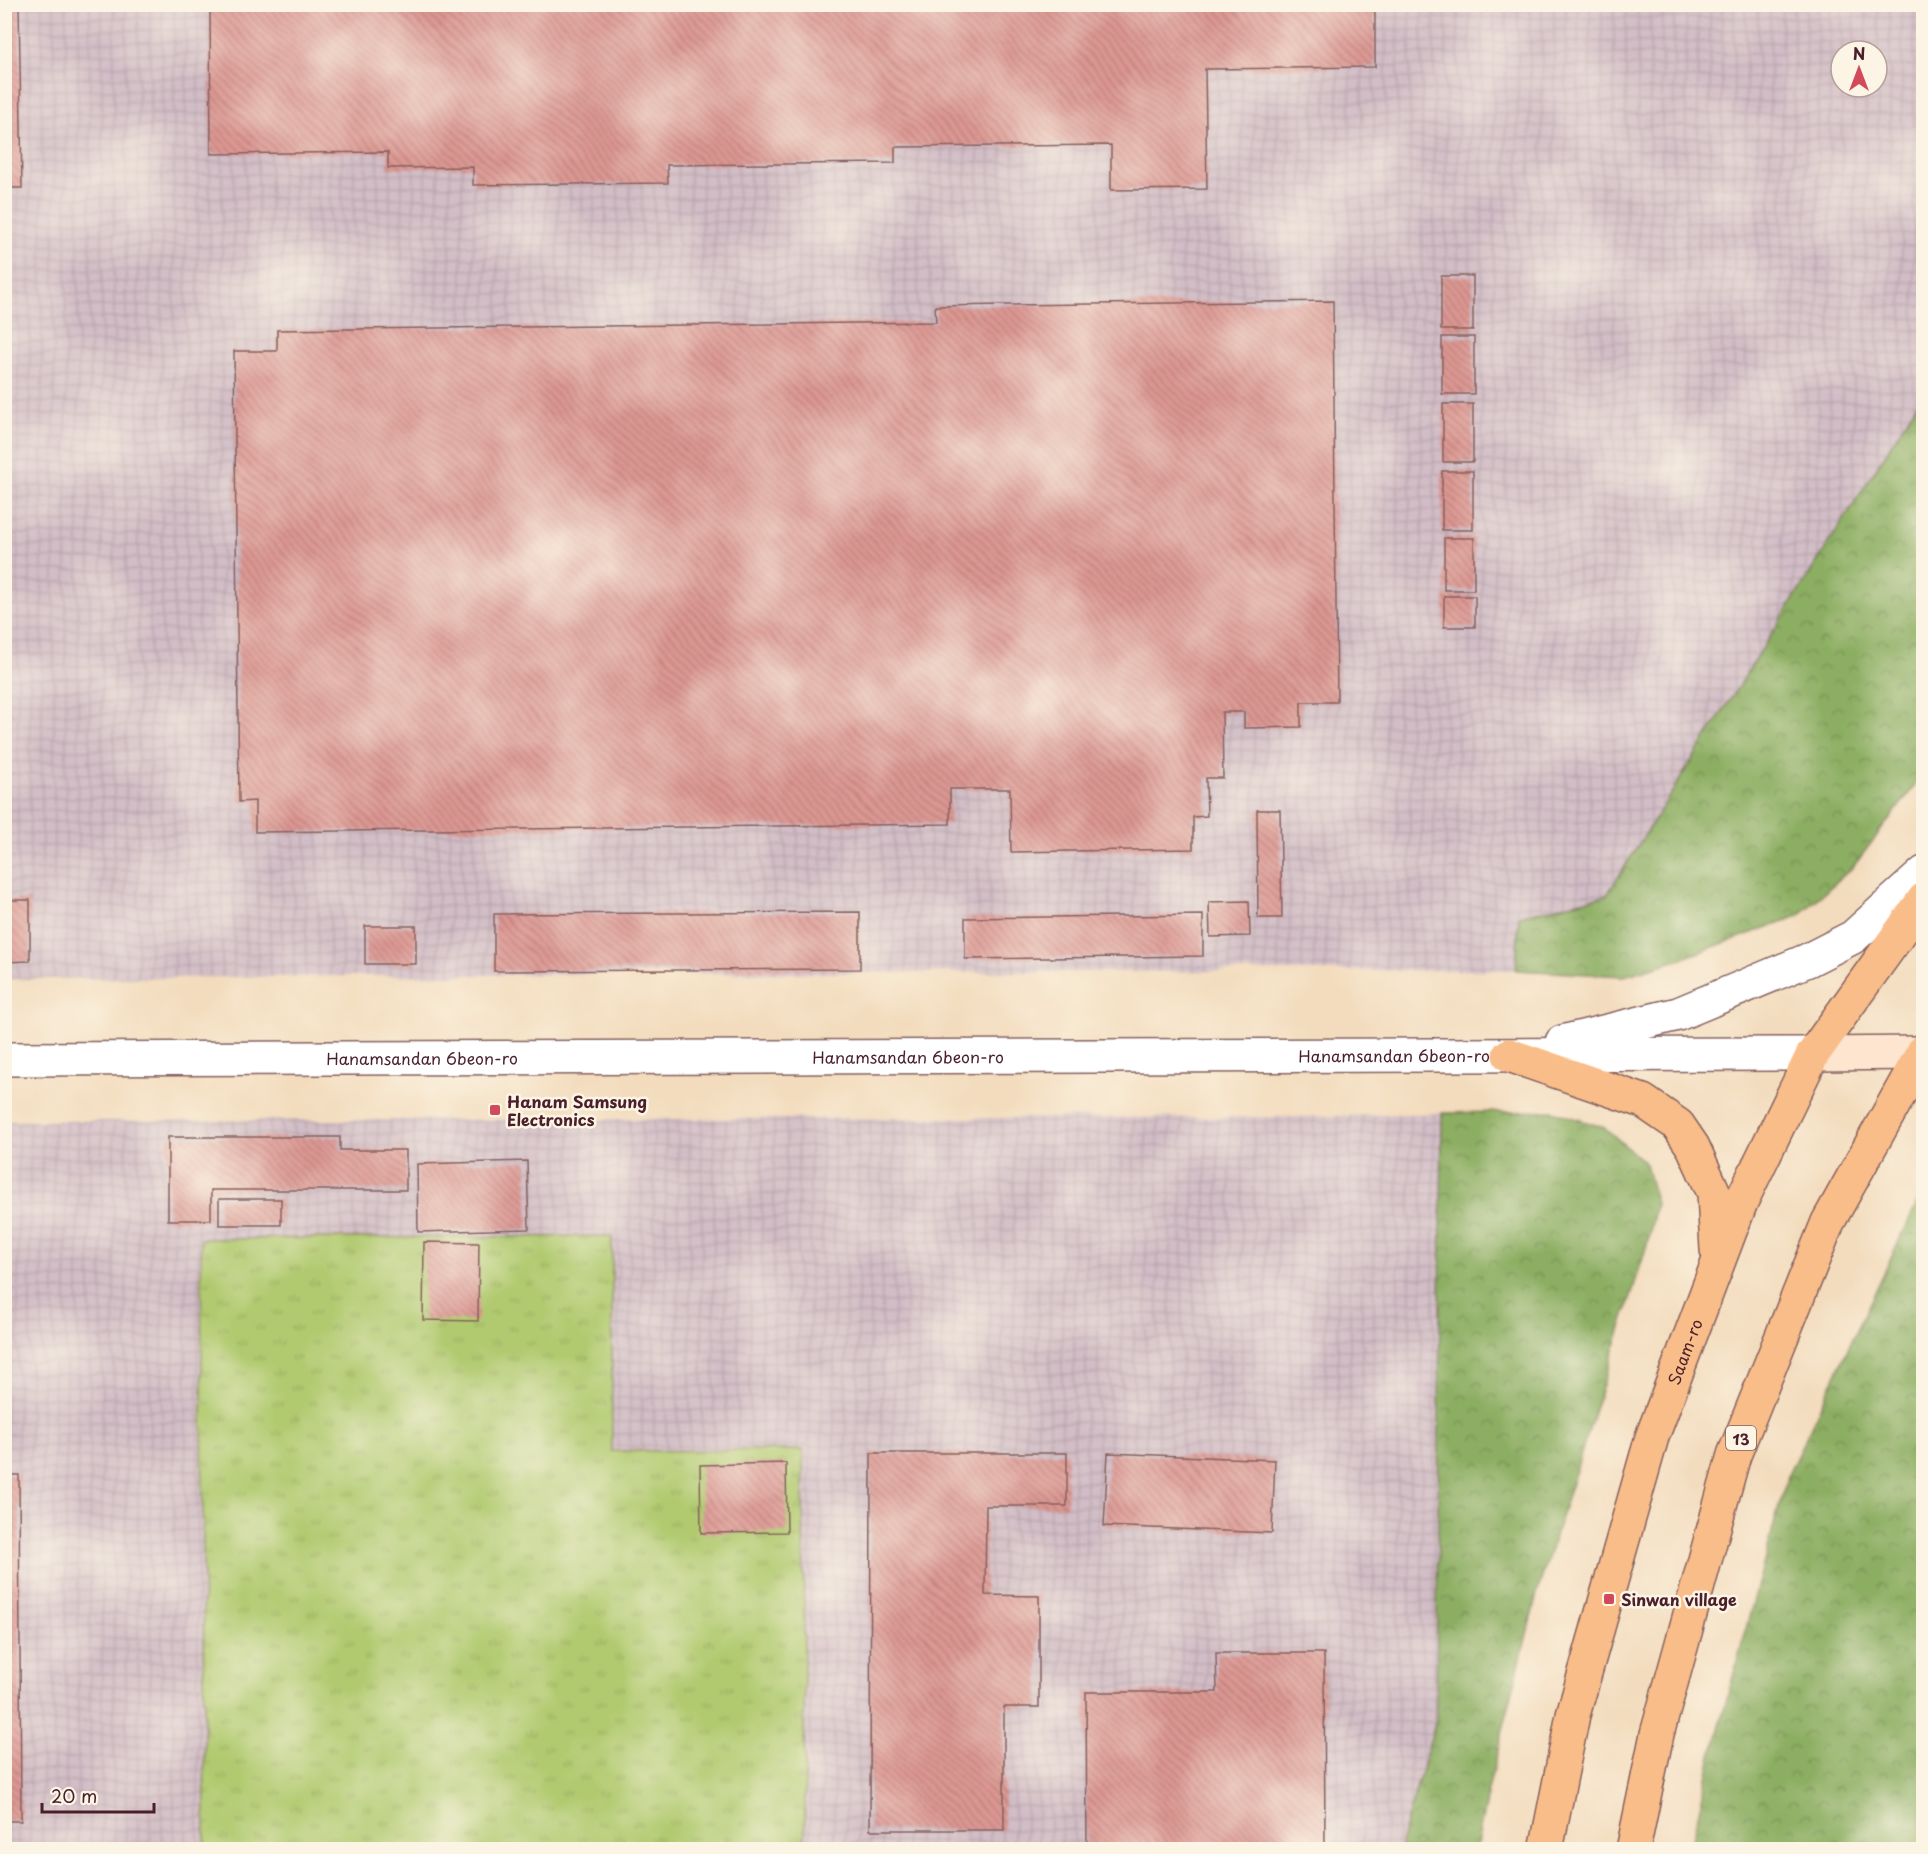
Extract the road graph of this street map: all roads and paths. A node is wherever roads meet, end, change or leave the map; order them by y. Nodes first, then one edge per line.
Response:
1 (1923, 873) edge
2 (1923, 899) edge
3 (1923, 1052) edge
4 (1813, 1054) junction
5 (1509, 1055) junction
6 (4, 1059) edge
7 (1717, 1263) junction
8 (1546, 1850) edge
9 (1633, 1850) edge

1 - 5 street
2 - 4 main road, Saam-ro
3 - 4 main road
3 - 9 main road, 13
4 - 5 street, Hanamsandan 6beon-ro
4 - 7 main road, Saam-ro
5 - 6 street, Hanamsandan 6beon-ro
5 - 7 main road
7 - 8 main road, Saam-ro

